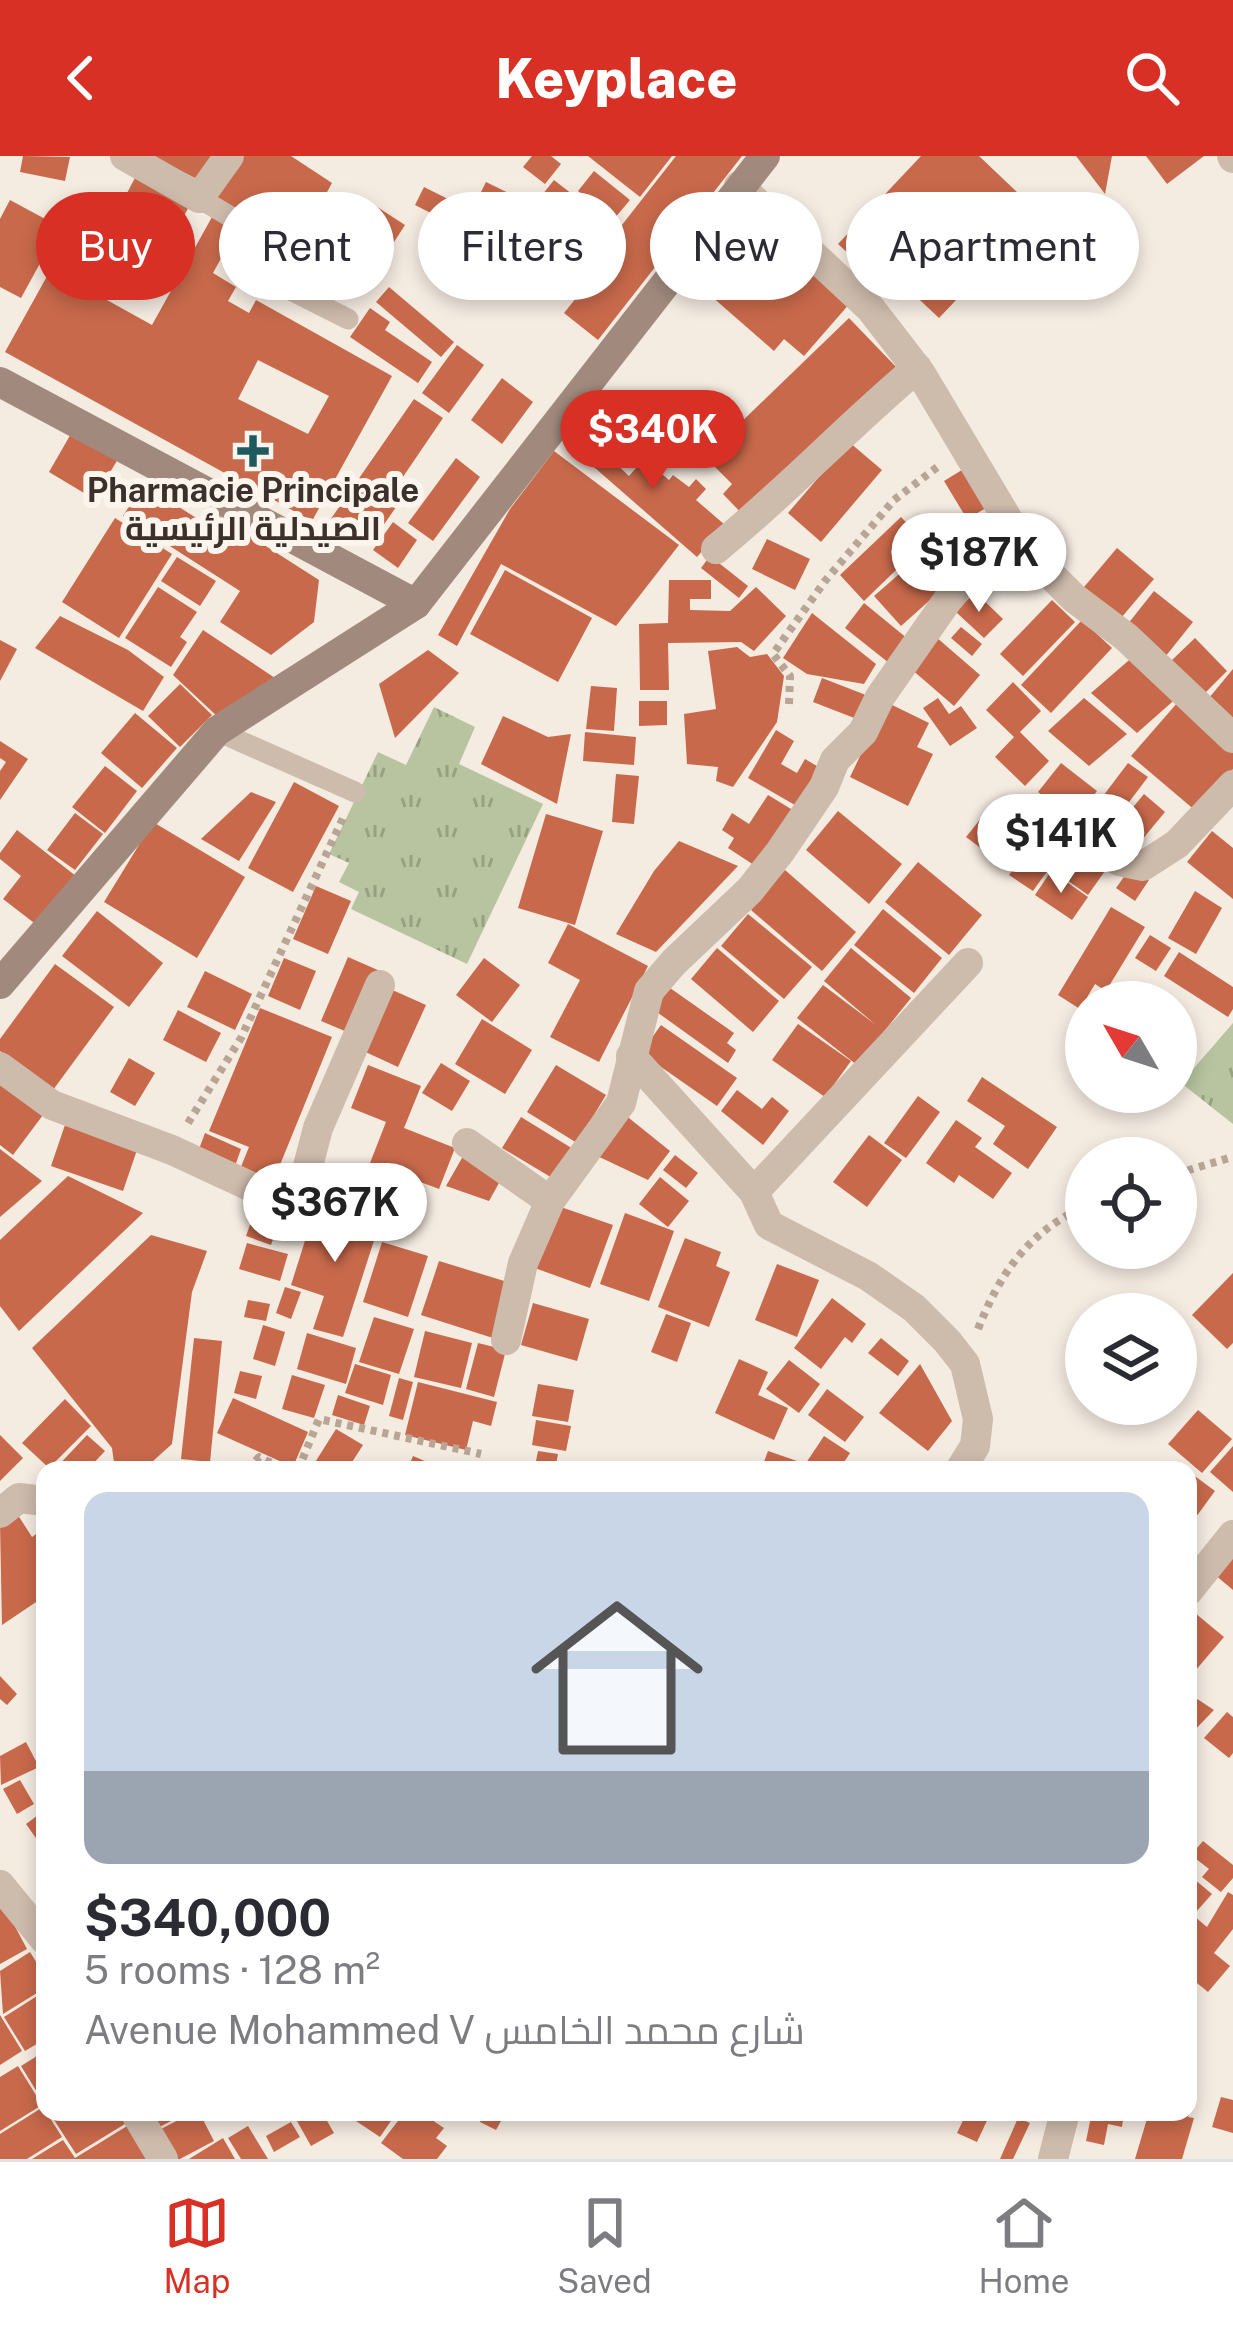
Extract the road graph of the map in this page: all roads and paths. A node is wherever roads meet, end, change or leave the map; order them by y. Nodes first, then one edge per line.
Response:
1 (124, 156) edge
2 (229, 156) edge
3 (765, 156) edge
4 (739, 186) junction
5 (199, 198) junction
6 (348, 319) dead end
7 (917, 368) junction
8 (0, 382) edge
9 (966, 446) junction
10 (1016, 527) junction
11 (716, 549) dead end
12 (416, 604) junction
13 (789, 704) dead end
14 (217, 731) junction
15 (1233, 738) edge
16 (1233, 785) edge
17 (355, 792) joint
18 (1047, 813) dead end
19 (968, 963) dead end
20 (0, 984) edge
21 (380, 985) dead end
22 (631, 1056) junction
23 (0, 1067) edge
24 (467, 1143) dead end
25 (172, 1150) junction
26 (1232, 1157) edge
27 (1197, 1168) edge
28 (754, 1192) junction
29 (550, 1201) junction
30 (1065, 1216) edge
31 (506, 1340) dead end
32 (965, 1364) junction
33 (481, 1454) dead end
34 (302, 1461) edge
35 (966, 1461) edge
36 (36, 1500) edge
37 (0, 1513) edge
38 (1233, 1535) edge
39 (1197, 1580) edge
40 (0, 1885) edge
41 (36, 1929) edge
42 (140, 2121) edge
43 (1061, 2121) edge
44 (163, 2159) edge
45 (1053, 2159) edge

1 - 5 street
2 - 5 street
3 - 4 street
4 - 7 street
4 - 12 street
5 - 6 lane
7 - 9 street
7 - 11 street
8 - 12 street
9 - 10 street
9 - 13 path
10 - 15 street
10 - 22 street
12 - 14 street
14 - 17 lane
14 - 20 street
16 - 18 street
17 - 25 path
19 - 28 street
21 - 25 street
22 - 28 street
22 - 29 street
23 - 25 street
24 - 29 street
26 - 27 path
28 - 32 street
29 - 31 street
30 - 32 path
32 - 35 street
33 - 34 path
36 - 37 street
38 - 39 street
40 - 41 street
42 - 44 street
43 - 45 street

